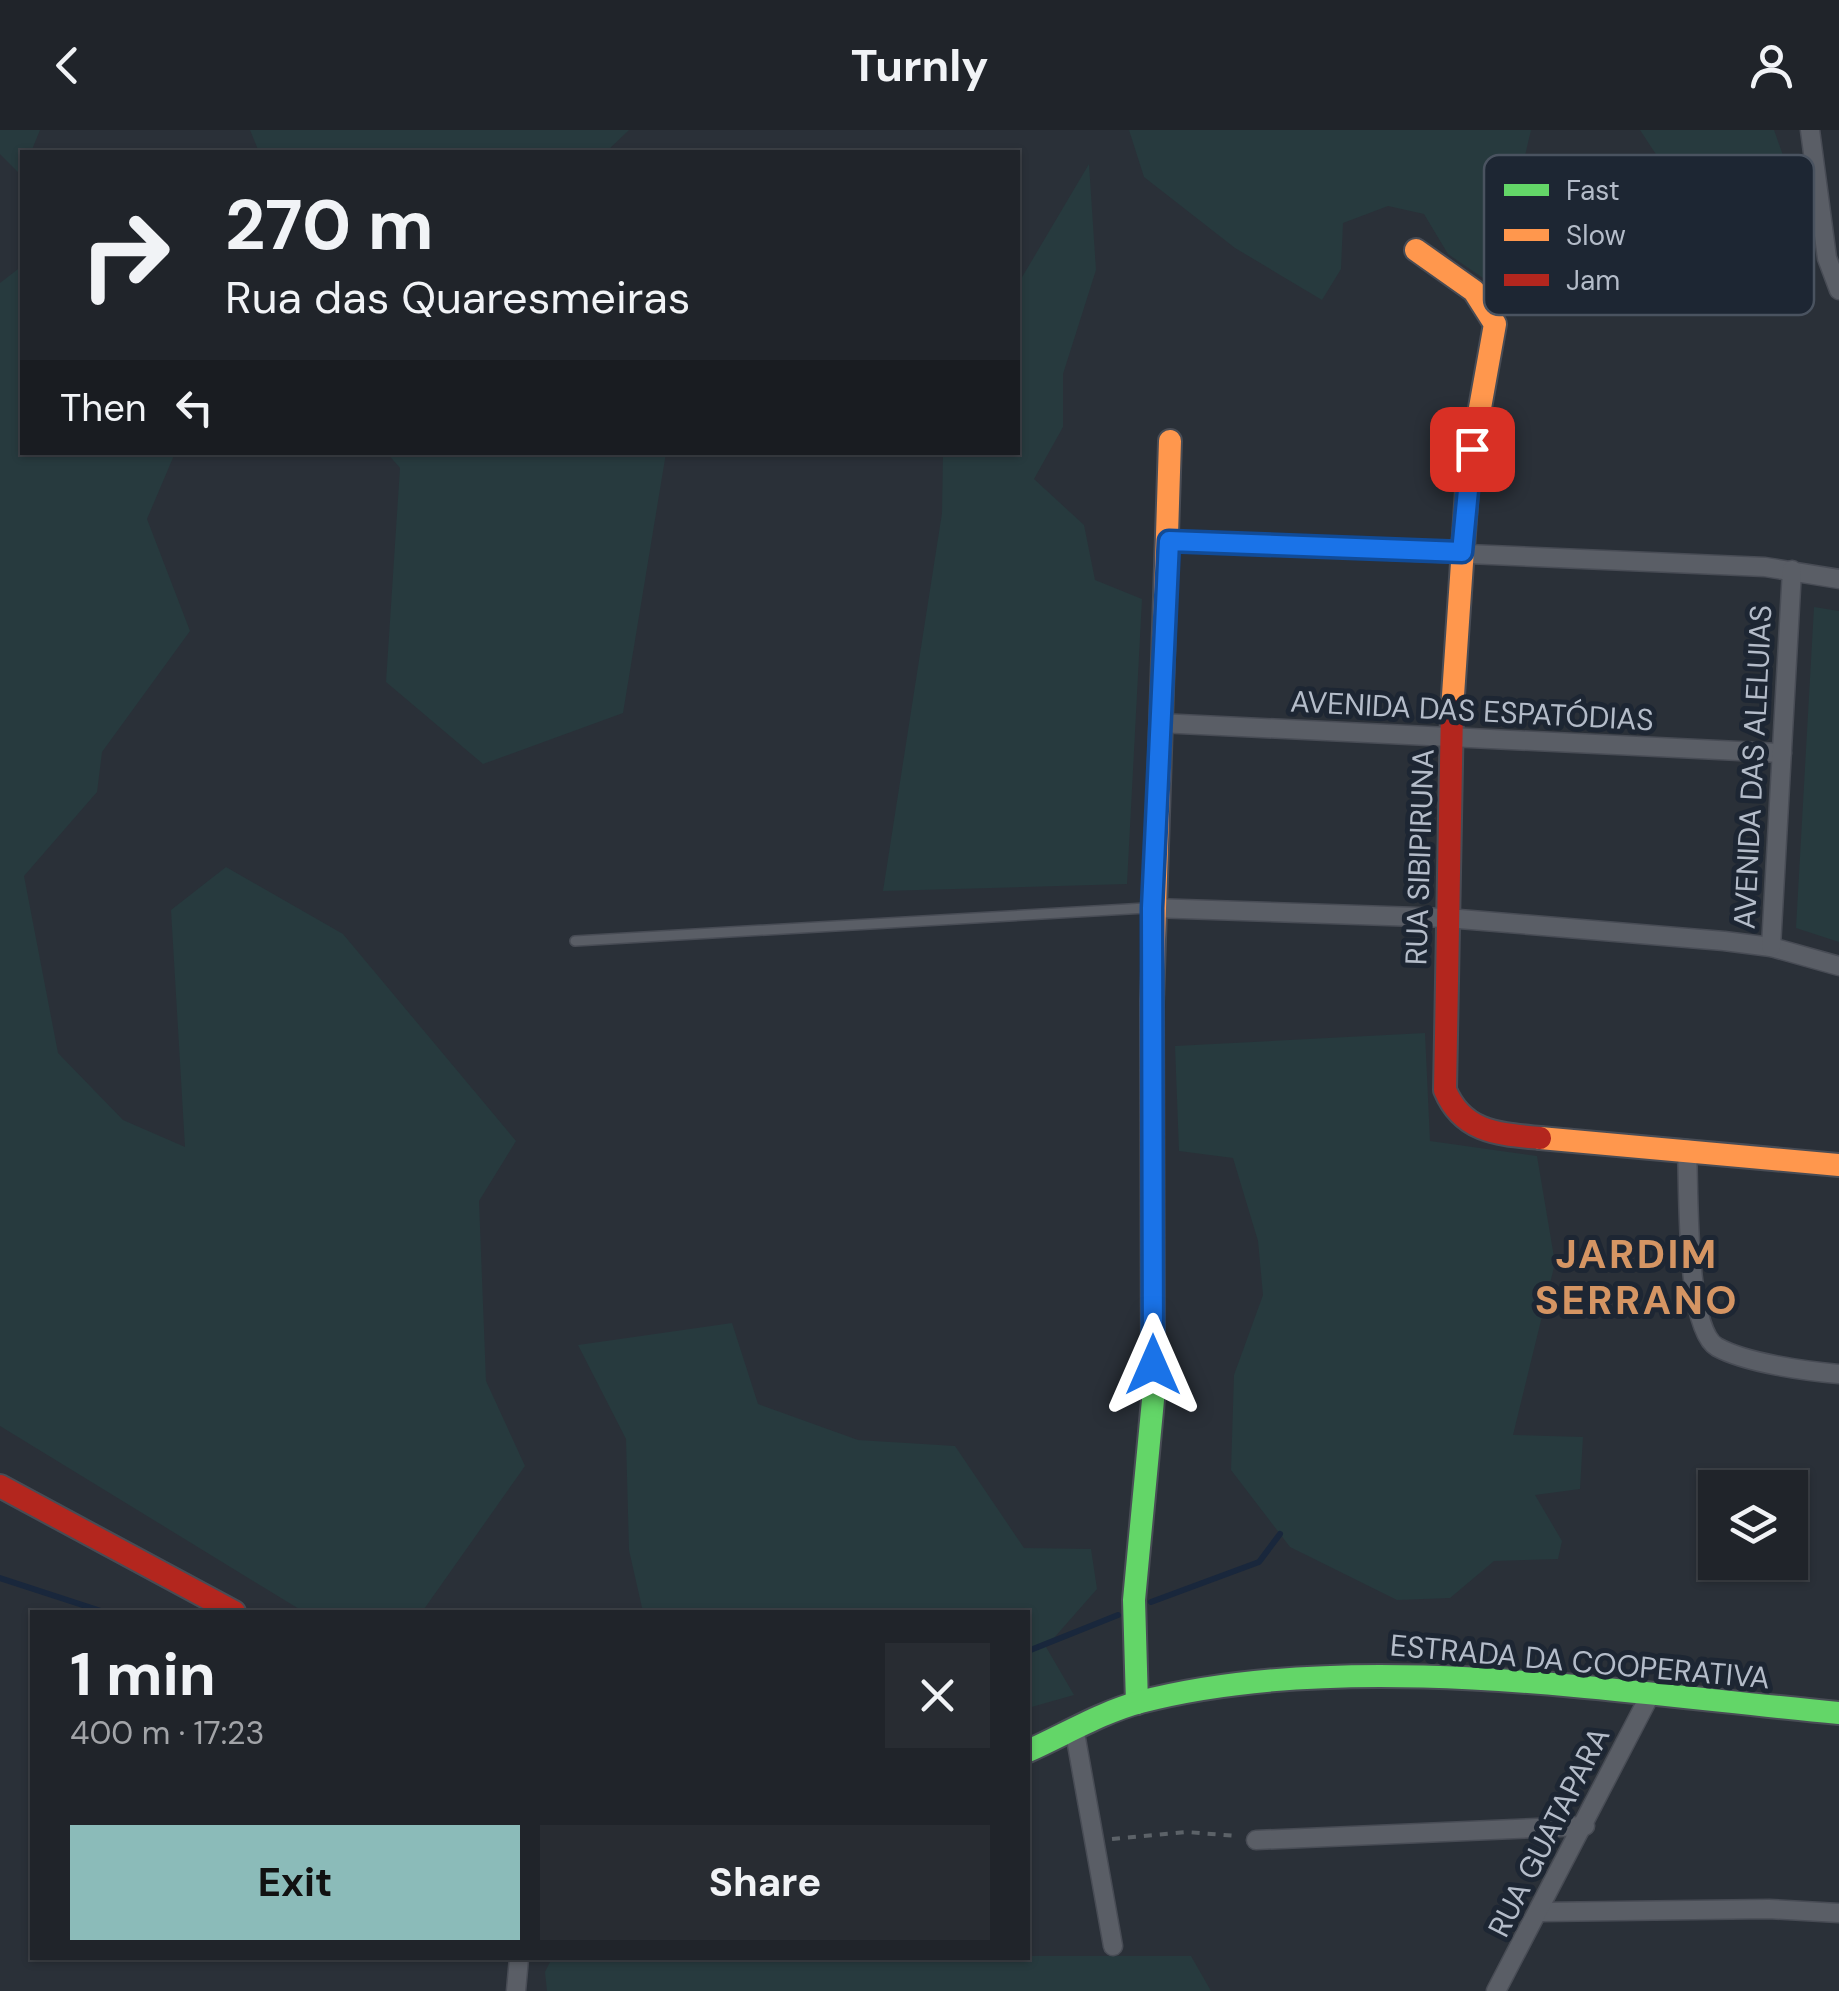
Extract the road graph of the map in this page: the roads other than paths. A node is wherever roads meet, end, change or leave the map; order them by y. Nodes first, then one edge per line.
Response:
1 (1810, 130) edge
2 (1813, 155) edge
3 (1814, 160) edge
4 (1416, 250) dead end
5 (1839, 290) edge
6 (1484, 304) edge
7 (1492, 315) edge
8 (1170, 441) dead end
9 (1169, 541) junction
10 (1462, 552) junction
11 (1792, 570) junction
12 (1839, 578) edge
13 (1160, 723) junction
14 (1454, 739) junction
15 (1782, 753) junction
16 (1152, 908) junction
17 (1447, 918) junction
18 (575, 941) dead end
19 (1771, 947) junction
20 (1839, 966) edge
21 (1687, 1150) junction
22 (1839, 1165) edge
23 (1839, 1374) edge
24 (0, 1486) edge
25 (231, 1610) edge
26 (1649, 1698) junction
27 (1137, 1704) junction
28 (1839, 1713) edge
29 (1075, 1733) junction
30 (1030, 1750) edge
31 (1586, 1826) junction
32 (1256, 1840) road end
33 (1541, 1912) junction
34 (1839, 1913) edge
35 (1114, 1946) dead end
36 (519, 1960) edge
37 (516, 1991) edge
38 (1496, 1991) edge

1 - 2 street
3 - 5 street
4 - 6 street, RUA SIBIPIRUNA
7 - 10 street, RUA SIBIPIRUNA
8 - 9 street
9 - 10 street
9 - 13 street
10 - 11 street
10 - 14 street, RUA SIBIPIRUNA
11 - 12 street
11 - 15 street, AVENIDA DAS ALELUIAS
13 - 14 street, AVENIDA DAS ESPATÓDIAS
13 - 16 street
14 - 15 street, AVENIDA DAS ESPATÓDIAS
14 - 17 street, RUA SIBIPIRUNA
15 - 19 street, AVENIDA DAS ALELUIAS
16 - 17 street, AVENIDA DAS ALELUIAS
16 - 18 lane
16 - 27 street
17 - 19 street, AVENIDA DAS ALELUIAS
17 - 21 street, RUA SIBIPIRUNA
19 - 20 street
21 - 22 street, RUA SIBIPIRUNA
21 - 23 street
24 - 25 street
26 - 27 street, ESTRADA DA COOPERATIVA
26 - 28 street, ESTRADA DA COOPERATIVA
26 - 31 street, RUA GUATAPARA
27 - 29 street, ESTRADA DA COOPERATIVA
29 - 30 street, ESTRADA DA COOPERATIVA
29 - 35 street
31 - 32 street
31 - 33 street, RUA GUATAPARA
33 - 34 street
33 - 38 street, RUA GUATAPARA
36 - 37 street

